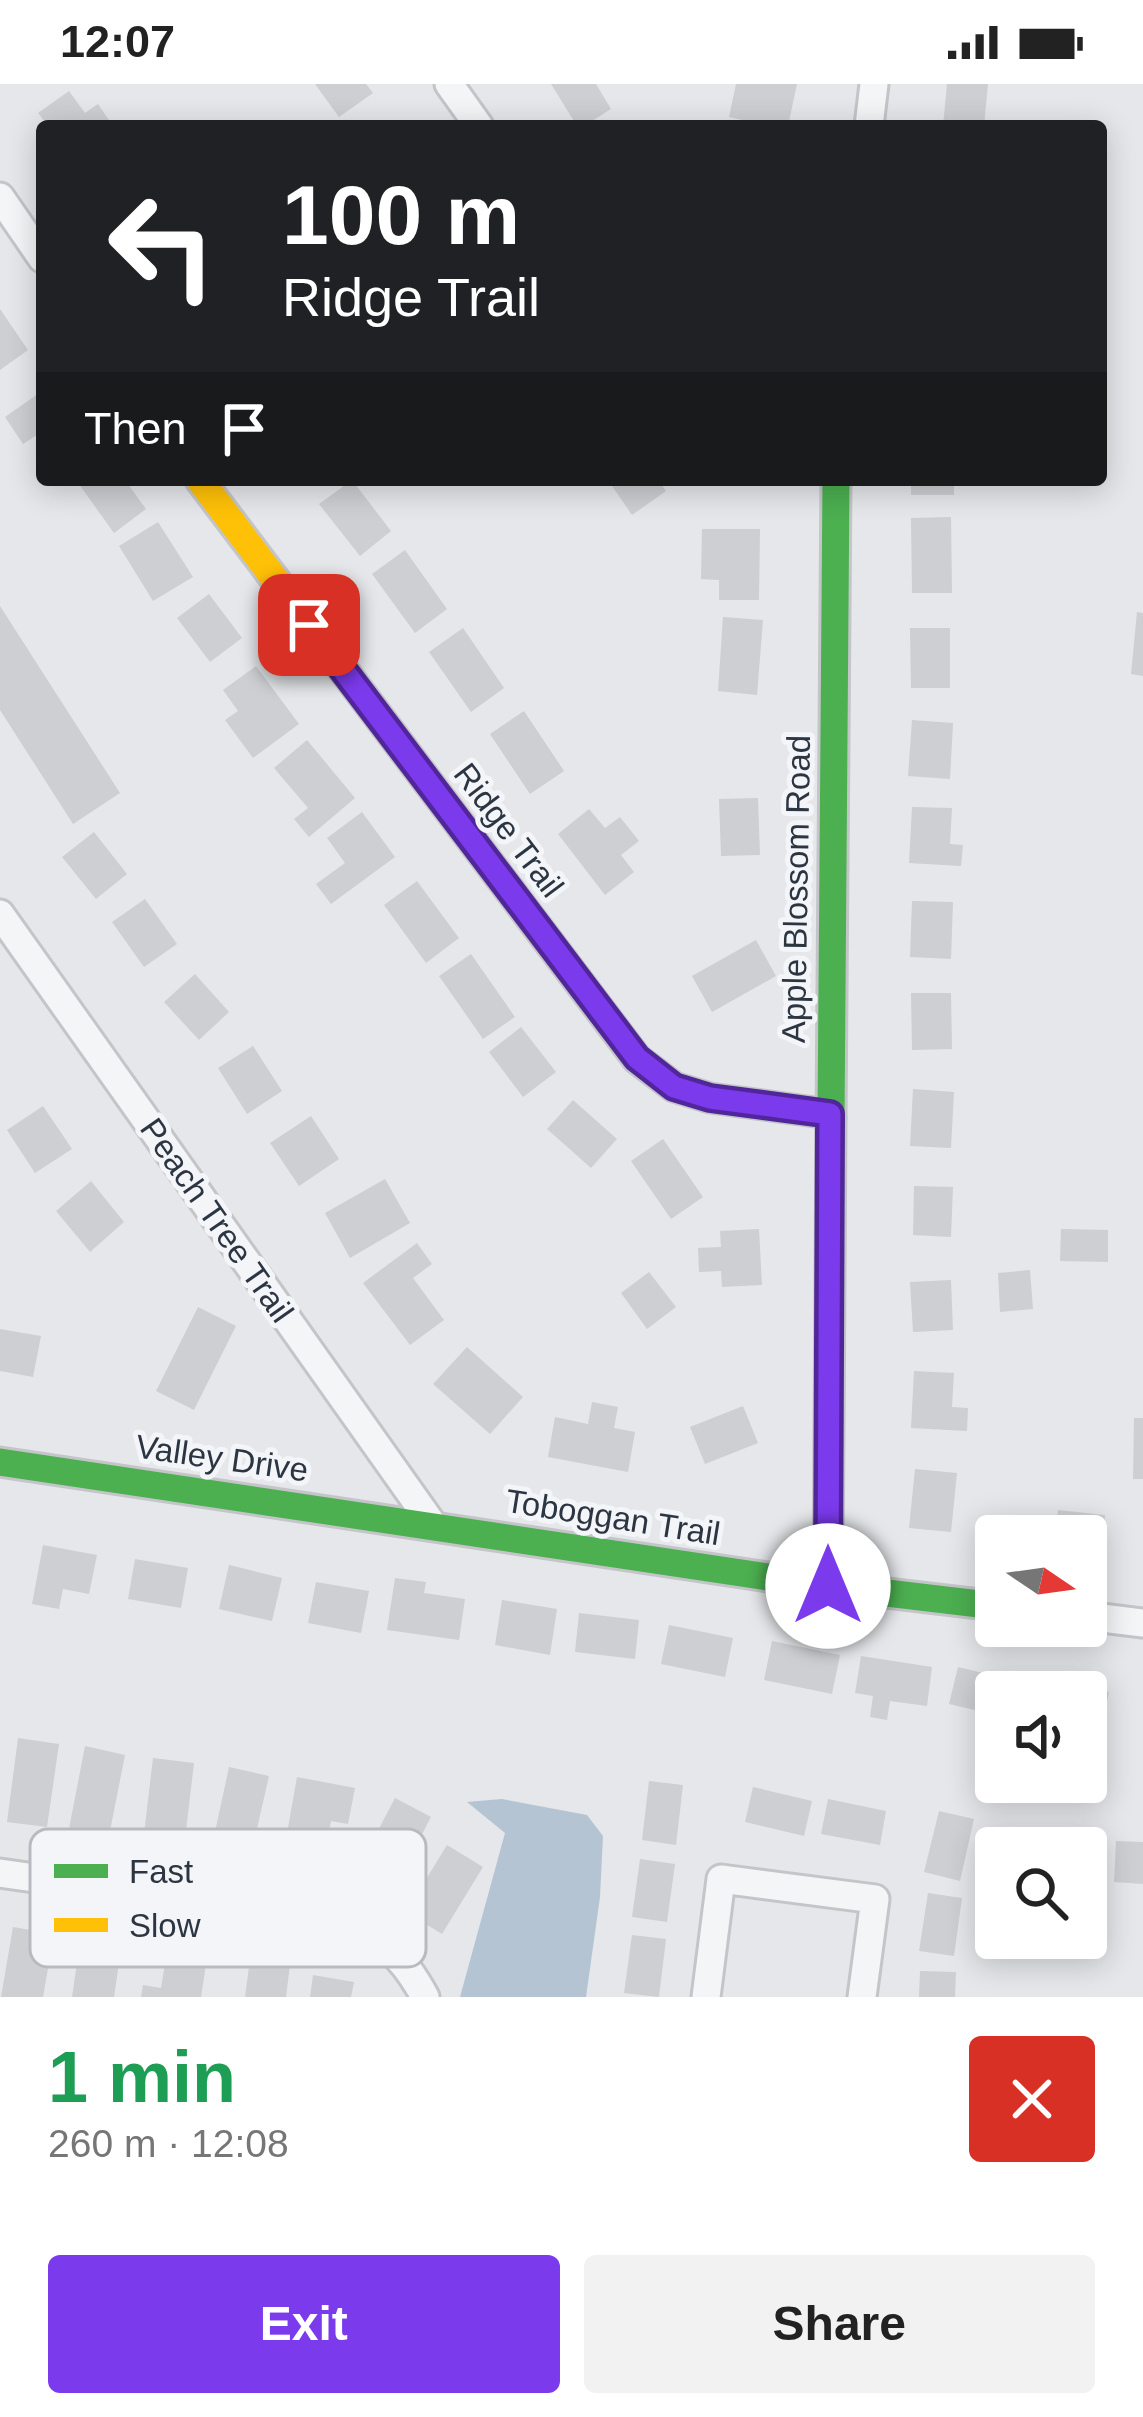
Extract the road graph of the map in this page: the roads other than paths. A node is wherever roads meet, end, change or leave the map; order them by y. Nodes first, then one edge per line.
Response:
1 (449, 84) edge
2 (874, 84) edge
3 (475, 120) edge
4 (870, 120) edge
5 (0, 197) edge
6 (36, 249) edge
7 (205, 486) edge
8 (836, 486) edge
9 (0, 914) edge
10 (830, 1114) junction
11 (0, 1462) edge
12 (433, 1526) junction
13 (828, 1586) junction
14 (975, 1604) edge
15 (1107, 1619) edge
16 (1143, 1623) edge
17 (0, 1873) edge
18 (30, 1877) edge
19 (410, 1967) edge
20 (425, 1997) edge
21 (706, 1997) edge
22 (862, 1997) edge

1 - 3 street
2 - 4 street
5 - 6 street
7 - 10 street, Ridge Trail
8 - 10 street, Apple Blossom Road
9 - 12 street, Peach Tree Trail
10 - 13 street, Apple Blossom Road
11 - 12 street, Valley Drive
12 - 13 street, Toboggan Trail
13 - 14 street, Toboggan Trail
15 - 16 street
17 - 18 street
19 - 20 street
21 - 22 street

